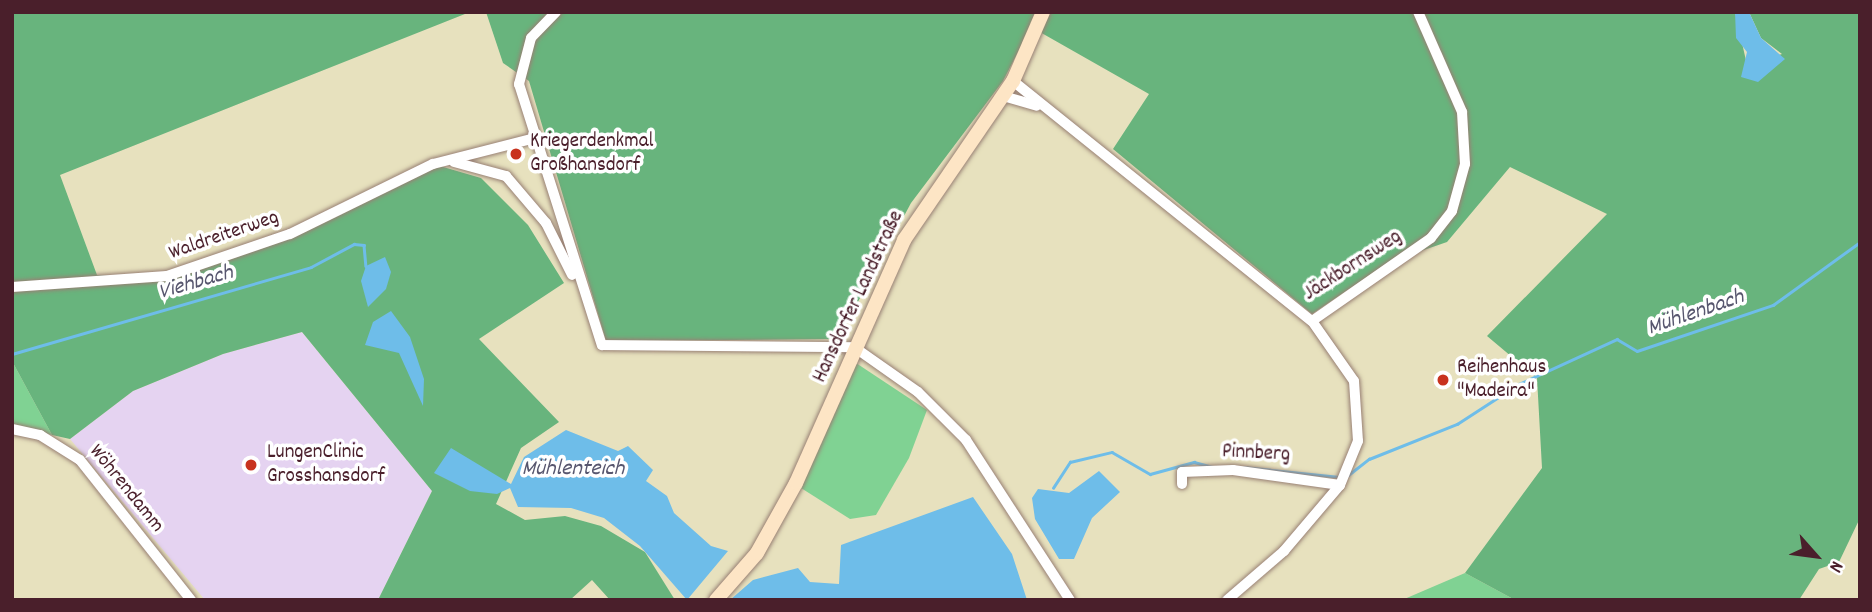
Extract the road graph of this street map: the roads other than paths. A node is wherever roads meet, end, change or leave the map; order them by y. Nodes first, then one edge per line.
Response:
1 (556, 12) edge
2 (1043, 12) edge
3 (1418, 12) edge
4 (1013, 81) junction
5 (1003, 96) junction
6 (1037, 106) junction
7 (535, 138) junction
8 (433, 164) junction
9 (12, 287) edge
10 (584, 299) junction
11 (1312, 321) junction
12 (854, 347) junction
13 (12, 429) edge
14 (1182, 484) dead end
15 (1340, 485) junction
16 (191, 600) edge
17 (716, 600) edge
18 (1070, 600) edge
19 (1227, 600) edge

1 - 7 street
2 - 4 main road, Hansdorfer Landstraße
3 - 11 street, Jäckbornsweg
4 - 5 main road, Hansdorfer Landstraße
4 - 6 street, Jäckbornsweg
5 - 6 street, Jäckbornsweg
5 - 12 main road, Hansdorfer Landstraße
6 - 11 street, Jäckbornsweg
7 - 8 street, Waldreiterweg
7 - 10 street, Waldreiterweg
8 - 9 street, Waldreiterweg
8 - 10 street, Waldreiterweg
10 - 12 street, Waldreiterweg
11 - 15 street
12 - 17 main road, Hansdorfer Landstraße
12 - 18 street
13 - 16 street, Wöhrendamm
14 - 15 street, Pinnberg
15 - 19 street

